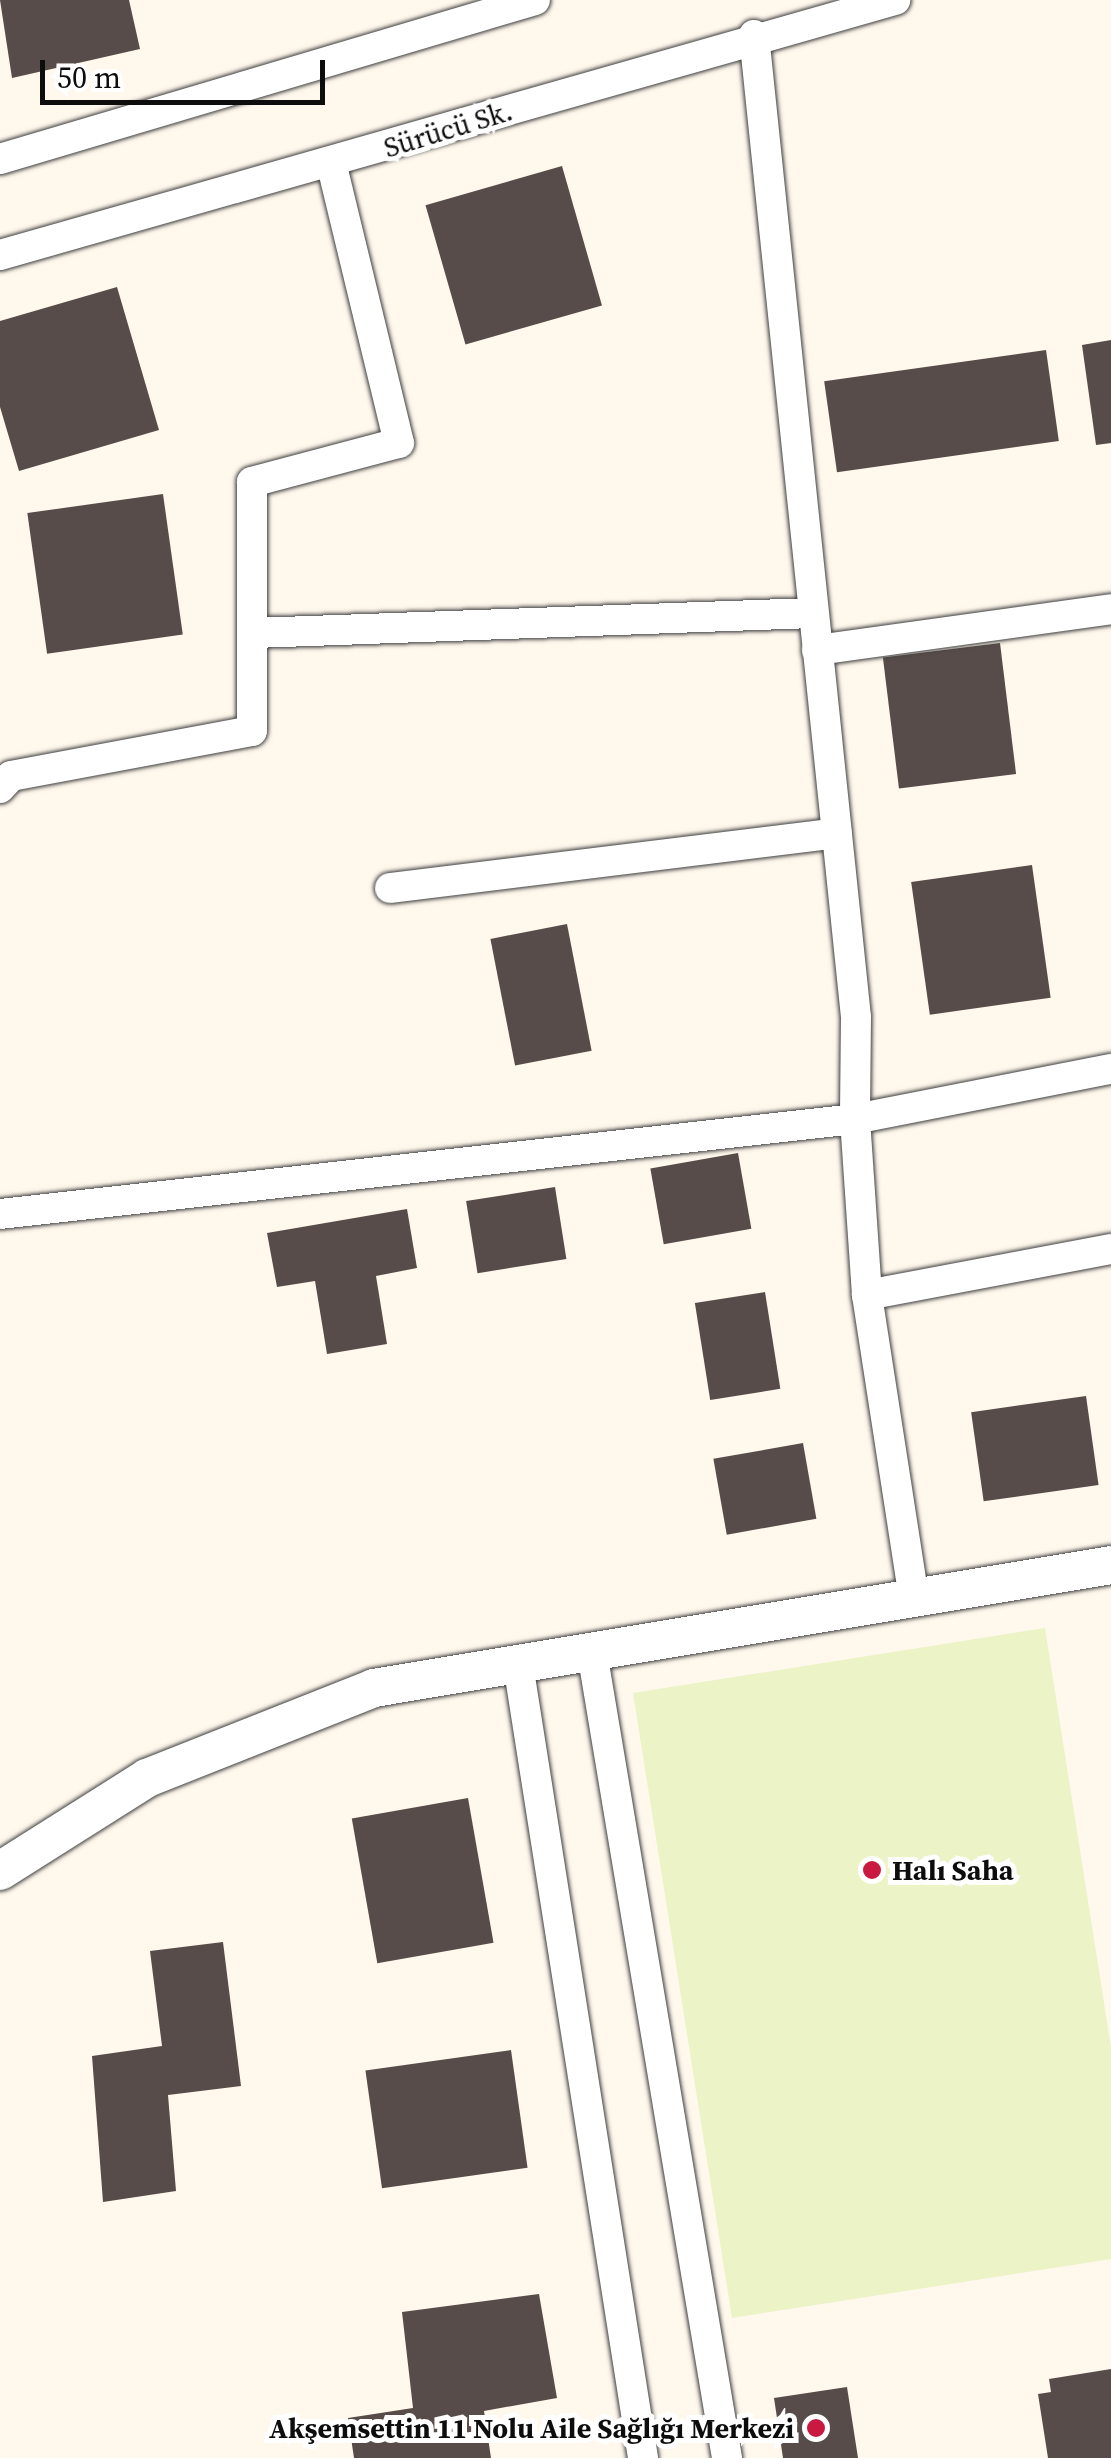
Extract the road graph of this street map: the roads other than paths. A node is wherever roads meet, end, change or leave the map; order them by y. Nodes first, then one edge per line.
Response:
1 (535, 0) edge
2 (895, 0) edge
3 (754, 36) junction
4 (0, 159) edge
5 (332, 165) junction
6 (0, 255) edge
7 (1111, 609) edge
8 (814, 613) junction
9 (254, 633) junction
10 (817, 650) junction
11 (0, 788) edge
12 (836, 833) junction
13 (390, 888) dead end
14 (1111, 1069) edge
15 (855, 1119) junction
16 (0, 1214) edge
17 (1111, 1249) edge
18 (867, 1295) junction
19 (1111, 1564) edge
20 (914, 1598) junction
21 (592, 1652) junction
22 (518, 1664) junction
23 (0, 1871) edge
24 (644, 2458) edge
25 (728, 2458) edge

1 - 4 street
2 - 3 street, Sürücü Sk.
3 - 5 street, Sürücü Sk.
3 - 8 street
5 - 6 street, Sürücü Sk.
5 - 9 street
7 - 10 street
8 - 9 street
8 - 10 street
9 - 11 street
10 - 12 street
12 - 13 street
12 - 15 street
14 - 15 street
15 - 16 street
15 - 18 street
17 - 18 street
18 - 20 street
19 - 20 street
20 - 21 street
21 - 22 street
21 - 25 street
22 - 23 street
22 - 24 street

